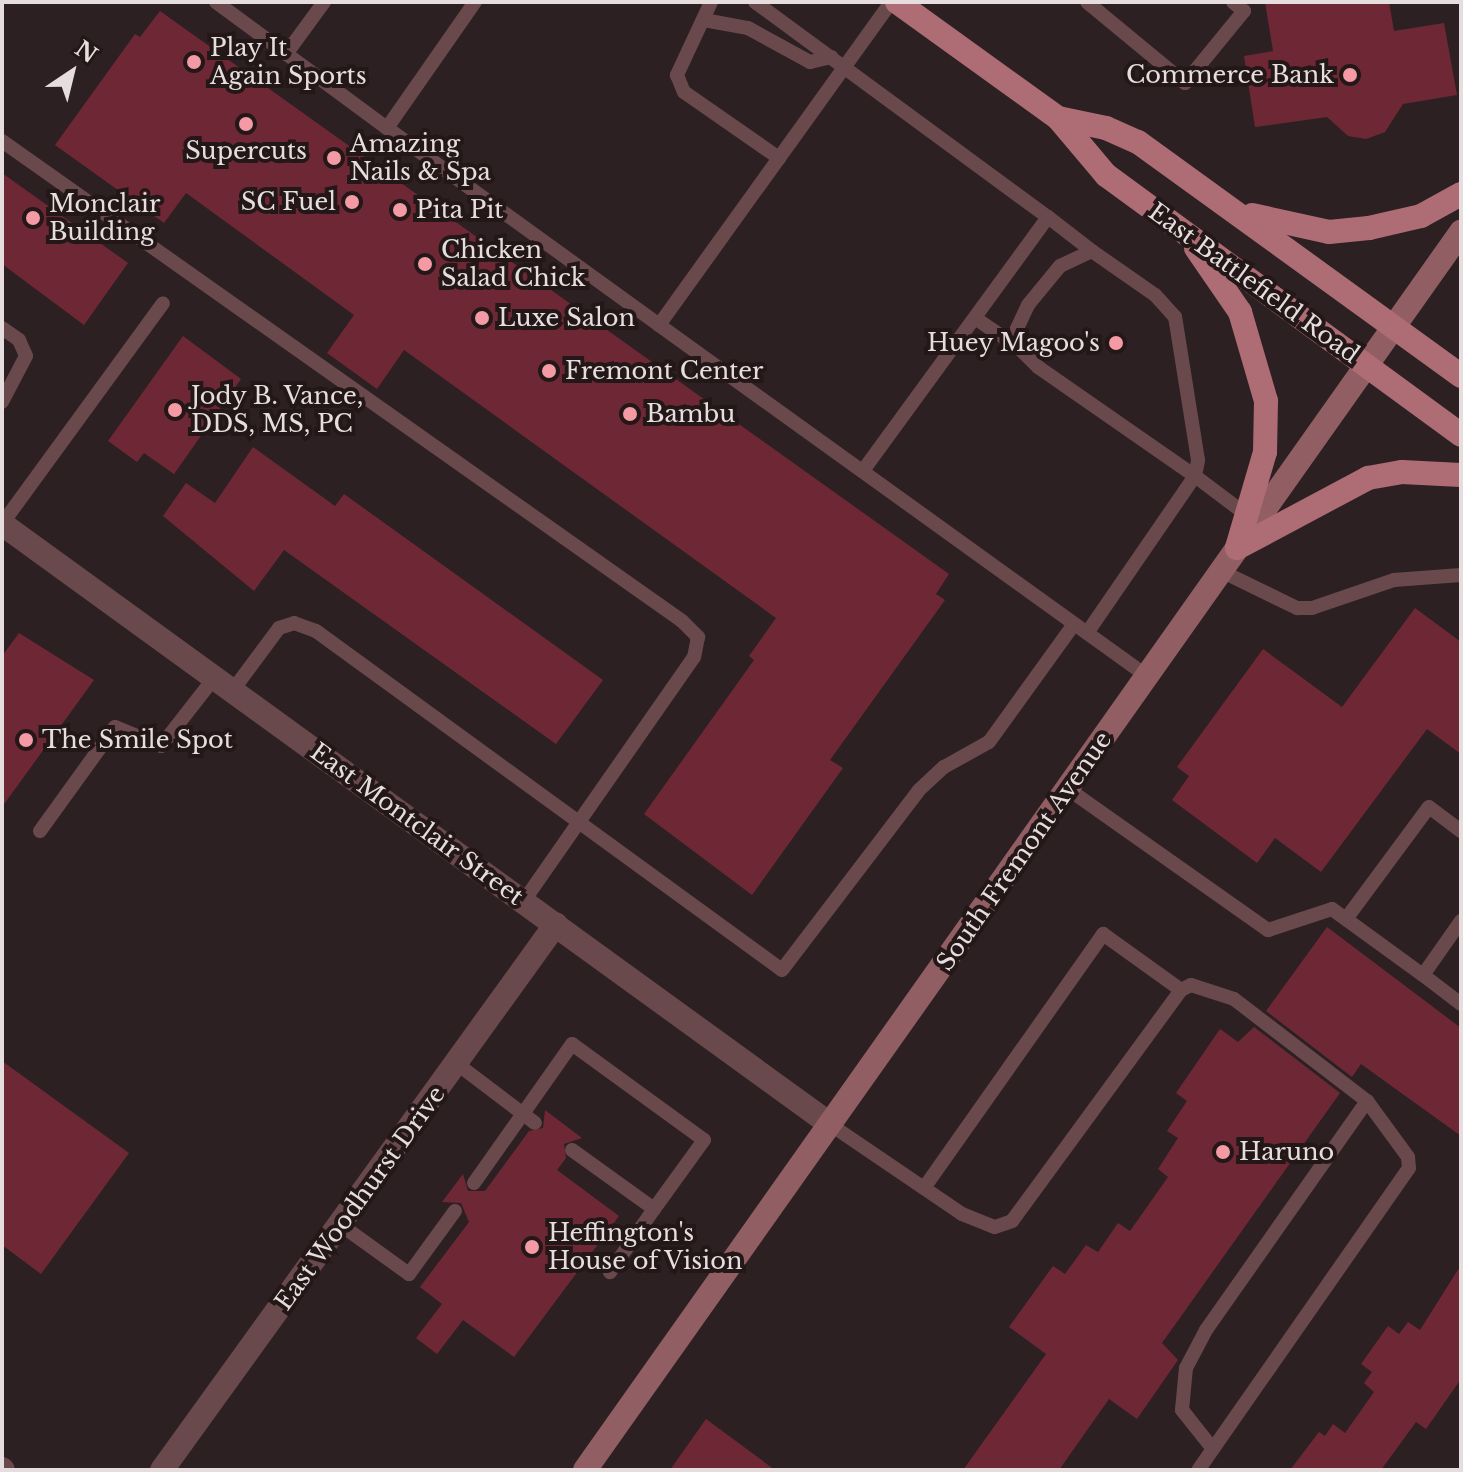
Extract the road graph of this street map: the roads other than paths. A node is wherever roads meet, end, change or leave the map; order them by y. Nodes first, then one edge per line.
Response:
1 (216, 2) edge
2 (324, 2) edge
3 (475, 2) edge
4 (711, 2) edge
5 (755, 2) edge
6 (891, 2) edge
7 (897, 2) edge
8 (1087, 2) edge
9 (1233, 2) edge
10 (704, 20) junction
11 (286, 54) junction
12 (831, 57) junction
13 (844, 68) junction
14 (1058, 118) junction
15 (387, 128) junction
16 (2, 141) edge
17 (779, 158) junction
18 (1461, 194) edge
19 (1230, 208) junction
20 (1048, 217) junction
21 (1461, 232) edge
22 (1186, 233) junction
23 (1092, 251) junction
24 (163, 303) dead end
25 (975, 318) junction
26 (659, 325) junction
27 (1393, 325) junction
28 (2, 328) edge
29 (1019, 348) junction
30 (1364, 363) junction
31 (1461, 376) edge
32 (2, 402) edge
33 (1461, 435) edge
34 (863, 471) junction
35 (1461, 475) edge
36 (1195, 476) junction
37 (1248, 516) junction
38 (2, 524) edge
39 (1237, 548) junction
40 (1221, 571) junction
41 (1461, 575) edge
42 (1074, 624) junction
43 (1087, 633) junction
44 (1147, 676) junction
45 (224, 684) junction
46 (1068, 789) junction
47 (579, 823) junction
48 (40, 831) dead end
49 (1461, 831) edge
50 (523, 902) junction
51 (1346, 919) junction
52 (1461, 921) edge
53 (556, 924) junction
54 (1423, 975) junction
55 (1181, 990) junction
56 (1461, 1004) edge
57 (456, 1063) junction
58 (1367, 1101) junction
59 (523, 1114) junction
60 (535, 1123) dead end
61 (831, 1125) junction
62 (572, 1150) dead end
63 (474, 1183) dead end
64 (924, 1188) junction
65 (654, 1209) junction
66 (455, 1211) dead end
67 (341, 1225) junction
68 (610, 1272) dead end
69 (1213, 1449) junction
70 (162, 1470) edge
71 (585, 1470) edge
72 (1198, 1470) edge

1 - 11 lane
2 - 11 lane
3 - 15 lane
4 - 10 lane
5 - 12 lane
6 - 13 lane
7 - 14 main road, East Battlefield Road
8 - 9 lane
10 - 12 lane
10 - 17 lane
11 - 15 lane
12 - 13 lane
13 - 17 lane
13 - 20 lane
14 - 19 main road, East Battlefield Road
14 - 22 main road, East Battlefield Road
15 - 26 lane
16 - 47 lane
17 - 26 lane
18 - 19 main road
19 - 27 main road, East Battlefield Road
20 - 23 lane
20 - 25 lane
21 - 27 main road, South Fremont Avenue
22 - 30 main road, East Battlefield Road
22 - 37 main road
23 - 29 lane
23 - 36 lane
24 - 38 lane
25 - 29 lane
25 - 34 lane
26 - 34 lane
27 - 30 main road, South Fremont Avenue
27 - 31 main road, East Battlefield Road
28 - 32 lane
29 - 36 lane
30 - 33 main road, East Battlefield Road
30 - 39 main road, South Fremont Avenue
34 - 42 lane
35 - 39 main road
36 - 37 lane
36 - 43 lane
37 - 39 main road
38 - 45 street, East Montclair Street
39 - 40 main road, South Fremont Avenue
40 - 41 lane
40 - 44 main road, South Fremont Avenue
42 - 43 lane
42 - 47 lane
43 - 44 lane
44 - 46 main road, South Fremont Avenue
45 - 47 lane
45 - 48 lane
45 - 50 street, East Montclair Street
46 - 51 lane
46 - 61 main road, South Fremont Avenue
47 - 50 lane
49 - 51 lane
50 - 53 street, East Montclair Street
51 - 54 lane
52 - 54 lane
53 - 57 street, East Woodhurst Drive
53 - 61 street, East Montclair Street
54 - 56 lane
55 - 58 lane
55 - 64 lane
55 - 64 lane
57 - 59 lane
57 - 67 street, East Woodhurst Drive
58 - 69 lane
58 - 69 lane
59 - 60 lane
59 - 63 lane
59 - 65 lane
61 - 64 lane
61 - 71 main road, South Fremont Avenue
62 - 65 lane
65 - 68 lane
66 - 67 lane
67 - 70 street, East Woodhurst Drive
69 - 72 lane

